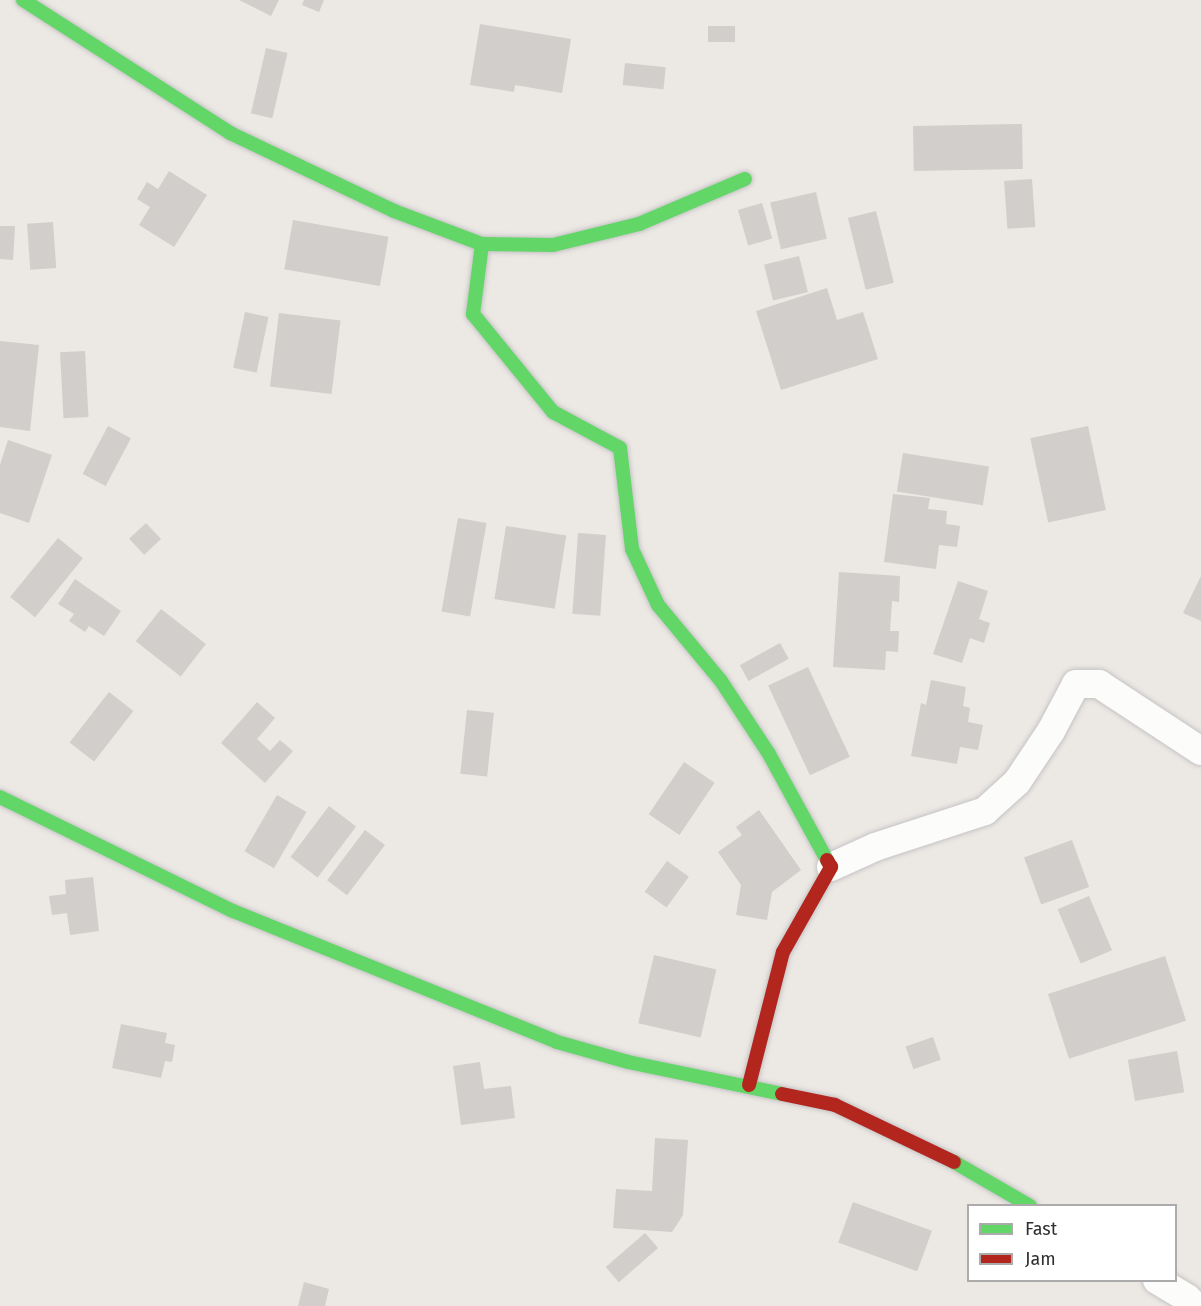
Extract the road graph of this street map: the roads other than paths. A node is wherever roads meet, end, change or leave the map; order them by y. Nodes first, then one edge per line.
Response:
1 (23, 0) edge
2 (745, 179) dead end
3 (482, 244) junction
4 (1201, 751) edge
5 (0, 797) edge
6 (831, 867) junction
7 (749, 1085) junction
8 (1027, 1204) edge
9 (1159, 1282) edge
10 (1195, 1306) edge

1 - 3 street
2 - 3 street
3 - 6 street
4 - 6 street
5 - 7 street
6 - 7 street
7 - 8 street
9 - 10 street

